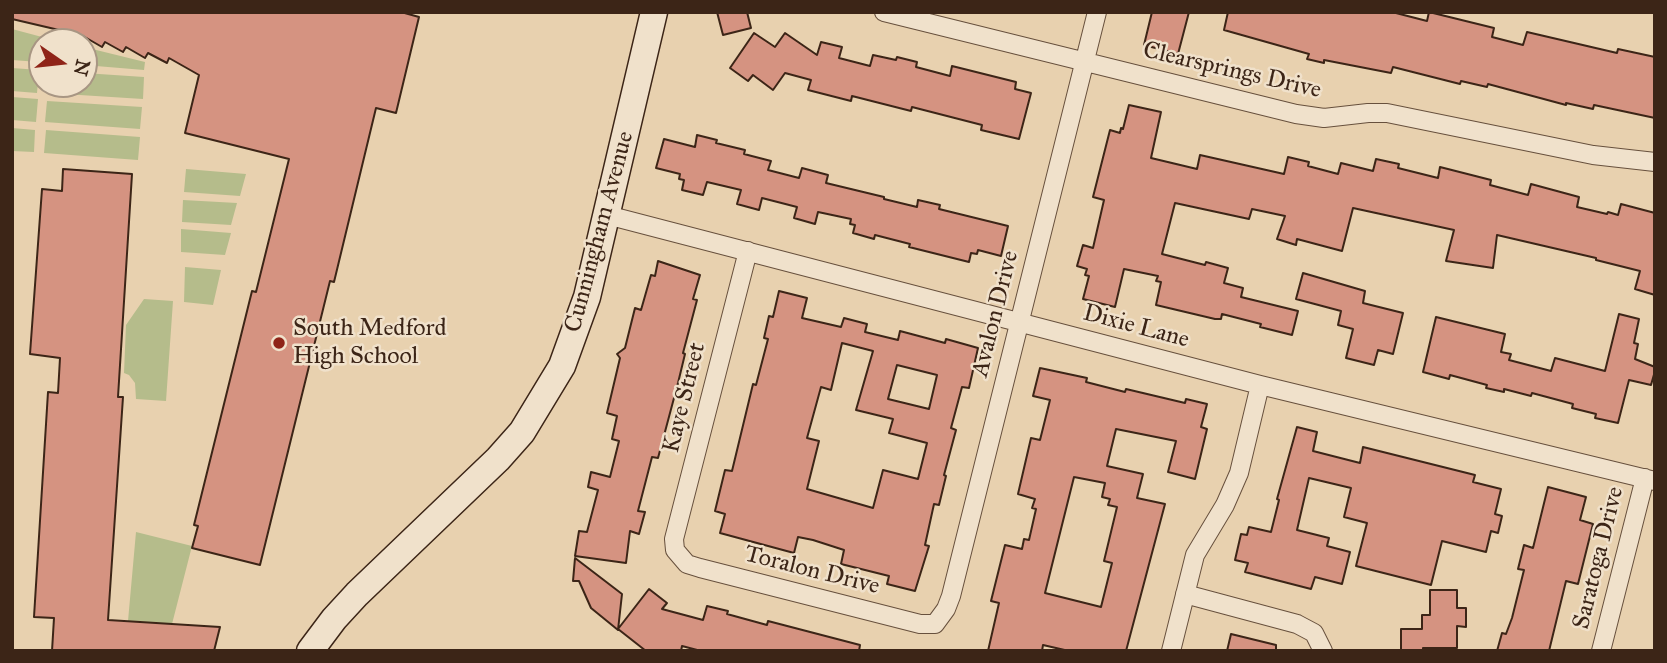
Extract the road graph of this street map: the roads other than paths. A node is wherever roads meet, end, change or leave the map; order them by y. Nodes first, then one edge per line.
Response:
1 (654, 12) edge
2 (884, 12) edge
3 (1097, 12) edge
4 (1085, 60) junction
5 (1655, 162) edge
6 (607, 215) junction
7 (748, 251) junction
8 (1019, 322) junction
9 (1260, 385) junction
10 (1650, 480) edge
11 (680, 557) joint
12 (1185, 594) junction
13 (936, 624) joint
14 (310, 651) edge
15 (1171, 651) edge
16 (1323, 651) edge
17 (1601, 651) edge

1 - 6 main road, Cunningham Avenue
2 - 4 street, Clearsprings Drive
3 - 4 street, Avalon Drive
4 - 5 street, Clearsprings Drive
4 - 8 street, Avalon Drive
6 - 7 street, Dixie Lane
6 - 14 main road, Cunningham Avenue
7 - 8 street, Dixie Lane
7 - 11 street, Kaye Street
8 - 9 street, Dixie Lane
8 - 13 street, Avalon Drive
9 - 10 street, Dixie Lane
9 - 12 street
10 - 17 street, Saratoga Drive
11 - 13 street, Toralon Drive
12 - 15 street
12 - 16 street

